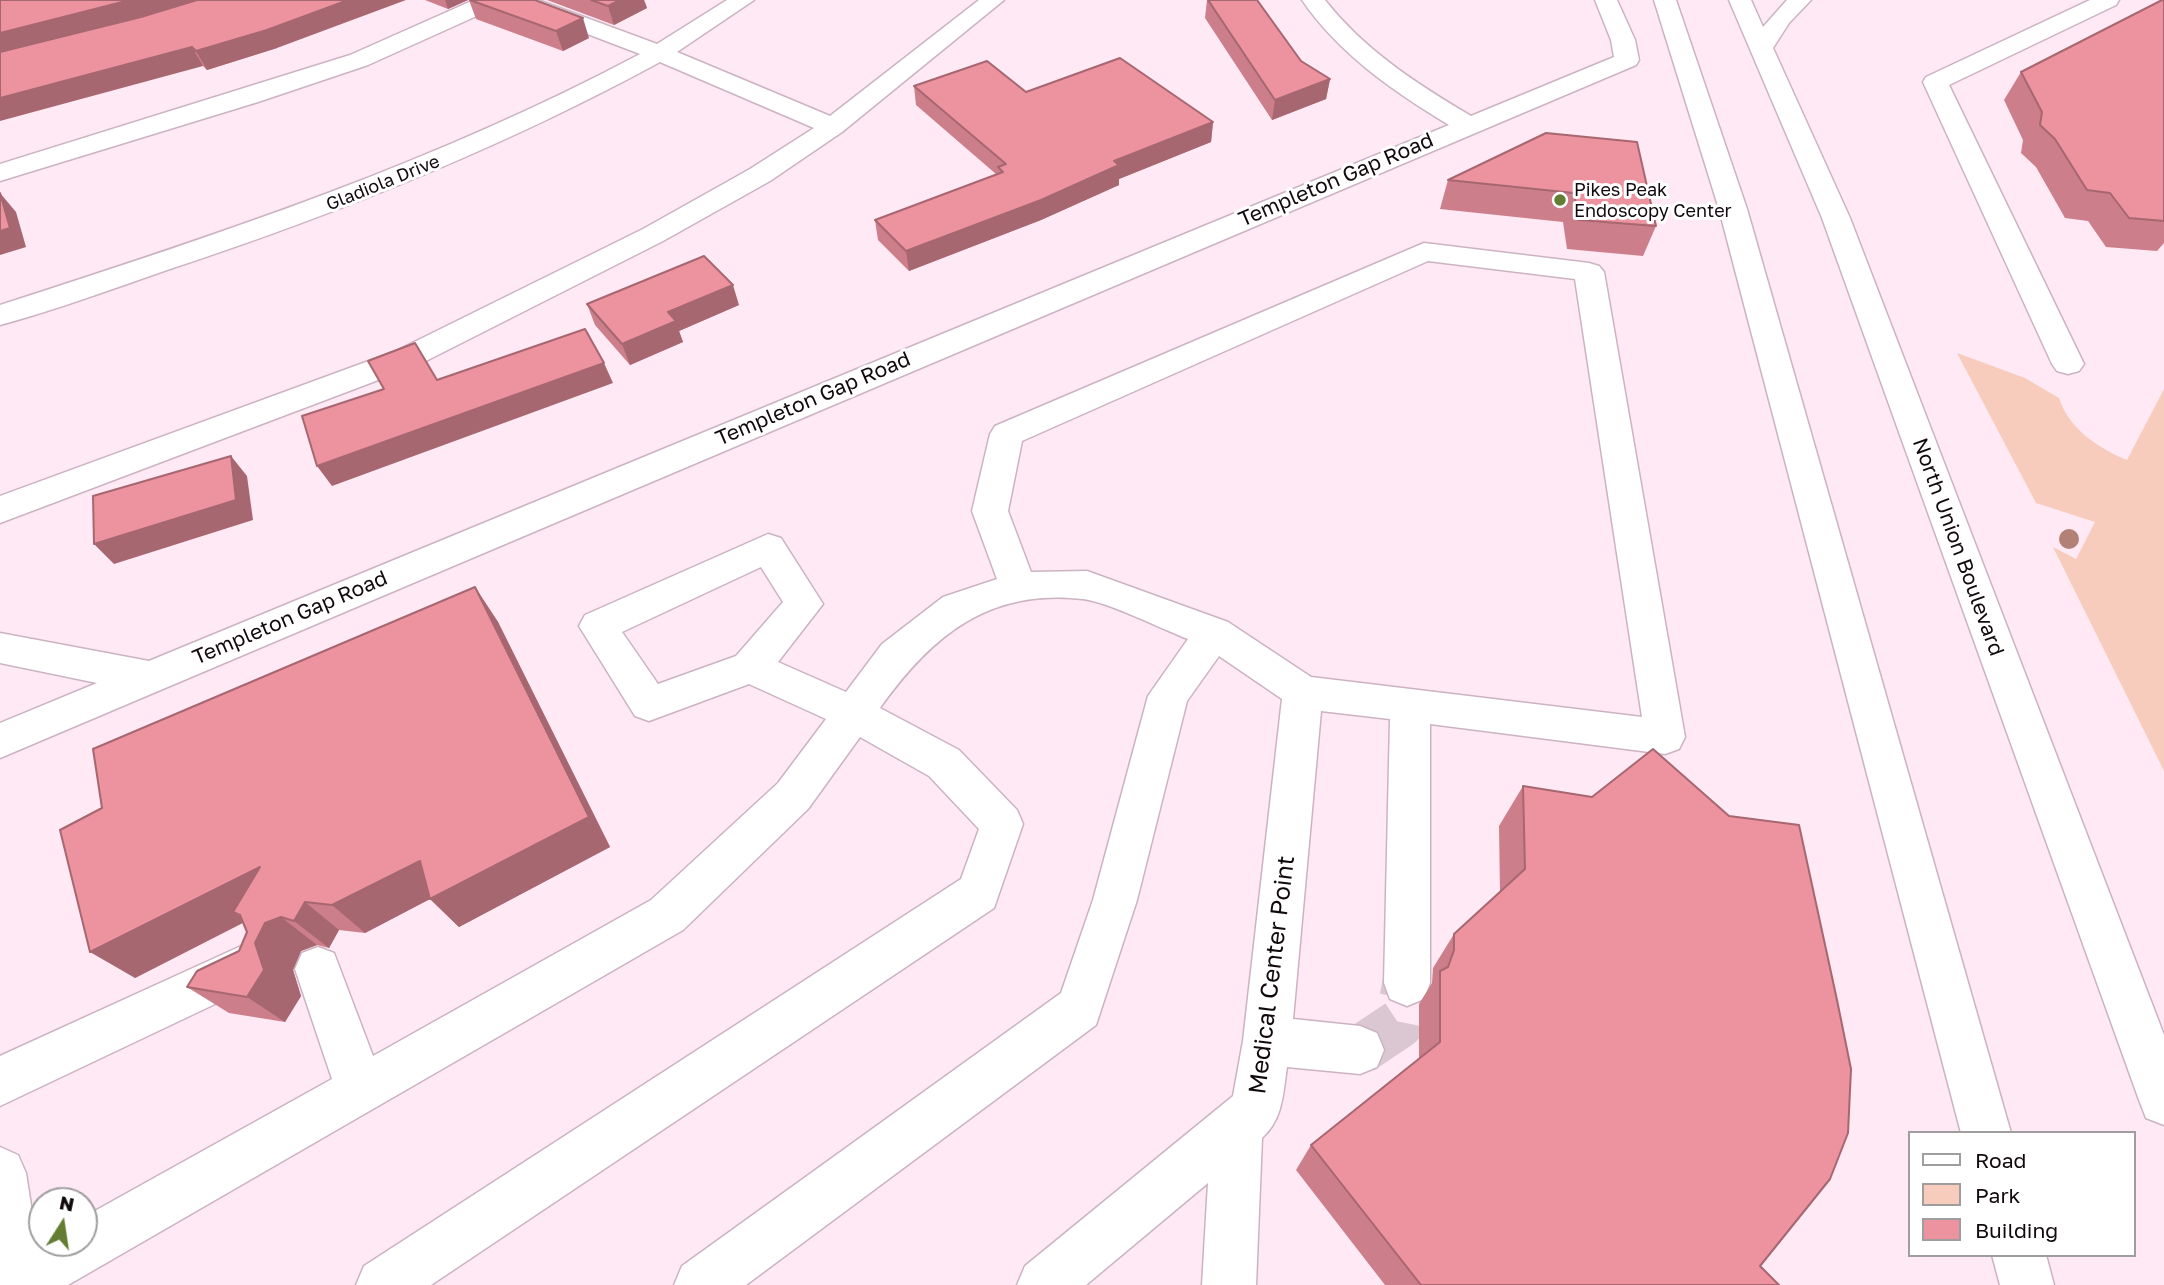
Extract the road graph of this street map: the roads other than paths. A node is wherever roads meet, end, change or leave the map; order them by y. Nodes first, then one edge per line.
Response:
1 (493, 0) edge
2 (519, 0) edge
3 (743, 0) edge
4 (993, 0) edge
5 (1313, 0) edge
6 (1606, 0) edge
7 (1740, 0) edge
8 (1800, 0) edge
9 (2087, 3) edge
10 (1677, 10) edge
11 (1761, 48) junction
12 (657, 52) junction
13 (1468, 125) junction
14 (833, 127) junction
15 (0, 173) edge
16 (0, 314) edge
17 (2068, 364) dead end
18 (0, 510) edge
19 (1018, 586) junction
20 (1214, 633) junction
21 (0, 648) edge
22 (750, 667) junction
23 (147, 677) junction
24 (1303, 692) junction
25 (1410, 706) junction
26 (853, 713) junction
27 (4, 737) edge
28 (259, 960) edge
29 (318, 969) dead end
30 (1406, 984) tunnel mouth
31 (1267, 1041) junction
32 (1360, 1050) tunnel mouth
33 (0, 1081) edge
34 (360, 1089) junction
35 (2161, 1089) edge
36 (1237, 1125) junction
37 (1985, 1131) edge
38 (0, 1173) edge
39 (2020, 1257) edge
40 (16, 1285) edge
41 (383, 1285) edge
42 (701, 1285) edge
43 (1044, 1285) edge
44 (1229, 1285) edge
45 (2028, 1285) edge

1 - 15 street
2 - 12 street
3 - 12 street, Gladiola Drive
4 - 14 street
5 - 13 street
6 - 13 street, Templeton Gap Road
7 - 11 street, North Union Boulevard
8 - 11 street
9 - 17 street
10 - 37 street
11 - 35 street, North Union Boulevard
12 - 14 street
12 - 16 street, Gladiola Drive
13 - 23 street, Templeton Gap Road
14 - 18 street
19 - 20 street
19 - 25 street
19 - 26 street
20 - 24 street
20 - 42 street
21 - 23 street
22 - 22 street
22 - 26 street
23 - 27 street, Templeton Gap Road
24 - 25 street
24 - 31 street, Medical Center Point
25 - 30 street
26 - 34 street
26 - 41 street
28 - 33 street
29 - 34 street
31 - 32 street
31 - 36 street, Medical Center Point
34 - 40 street
36 - 43 street, Medical Center Point
36 - 44 street
38 - 40 street
39 - 45 street

